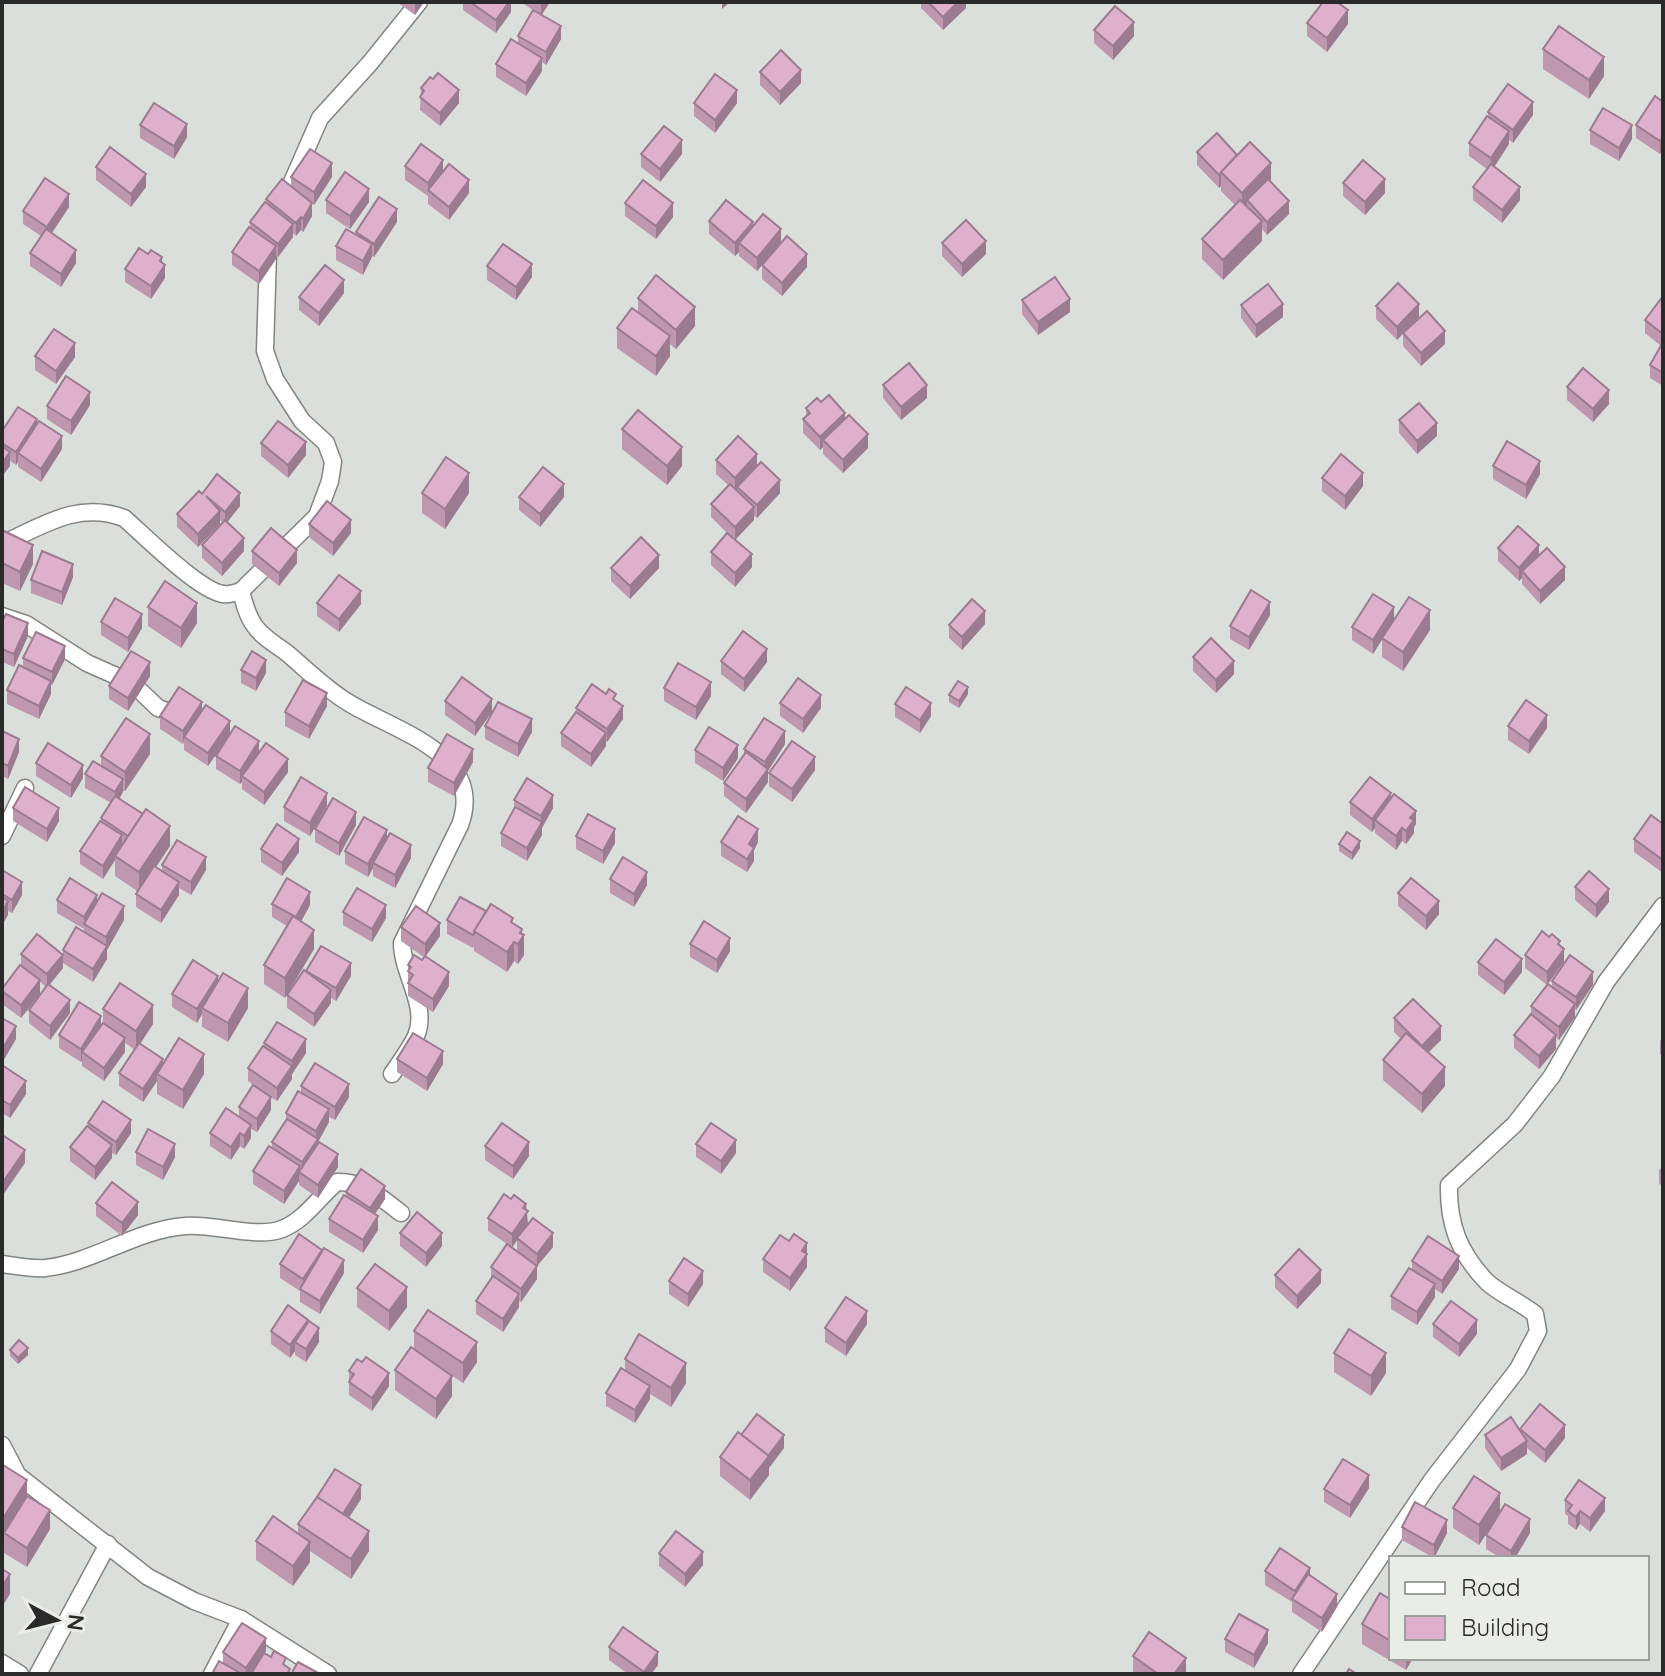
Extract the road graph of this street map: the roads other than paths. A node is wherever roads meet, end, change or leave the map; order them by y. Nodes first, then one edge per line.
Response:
1 (419, 2) edge
2 (284, 202) edge
3 (271, 237) edge
4 (2, 544) edge
5 (241, 591) junction
6 (2, 616) edge
7 (202, 722) edge
8 (25, 788) edge
9 (2, 836) edge
10 (1663, 906) edge
11 (392, 1074) dead end
12 (401, 1213) dead end
13 (2, 1264) edge
14 (2, 1445) edge
15 (2, 1463) edge
16 (17, 1473) junction
17 (108, 1544) junction
18 (241, 1619) junction
19 (2, 1663) edge
20 (20, 1674) edge
21 (38, 1674) edge
22 (212, 1674) edge
23 (328, 1674) edge
24 (1301, 1674) edge

1 - 2 street
3 - 5 street
4 - 5 street
5 - 11 street
6 - 7 street
8 - 9 street
10 - 24 street
12 - 13 street
14 - 16 street
15 - 16 street
16 - 17 street
17 - 18 street
17 - 21 street
18 - 22 street
18 - 23 street
19 - 20 street

